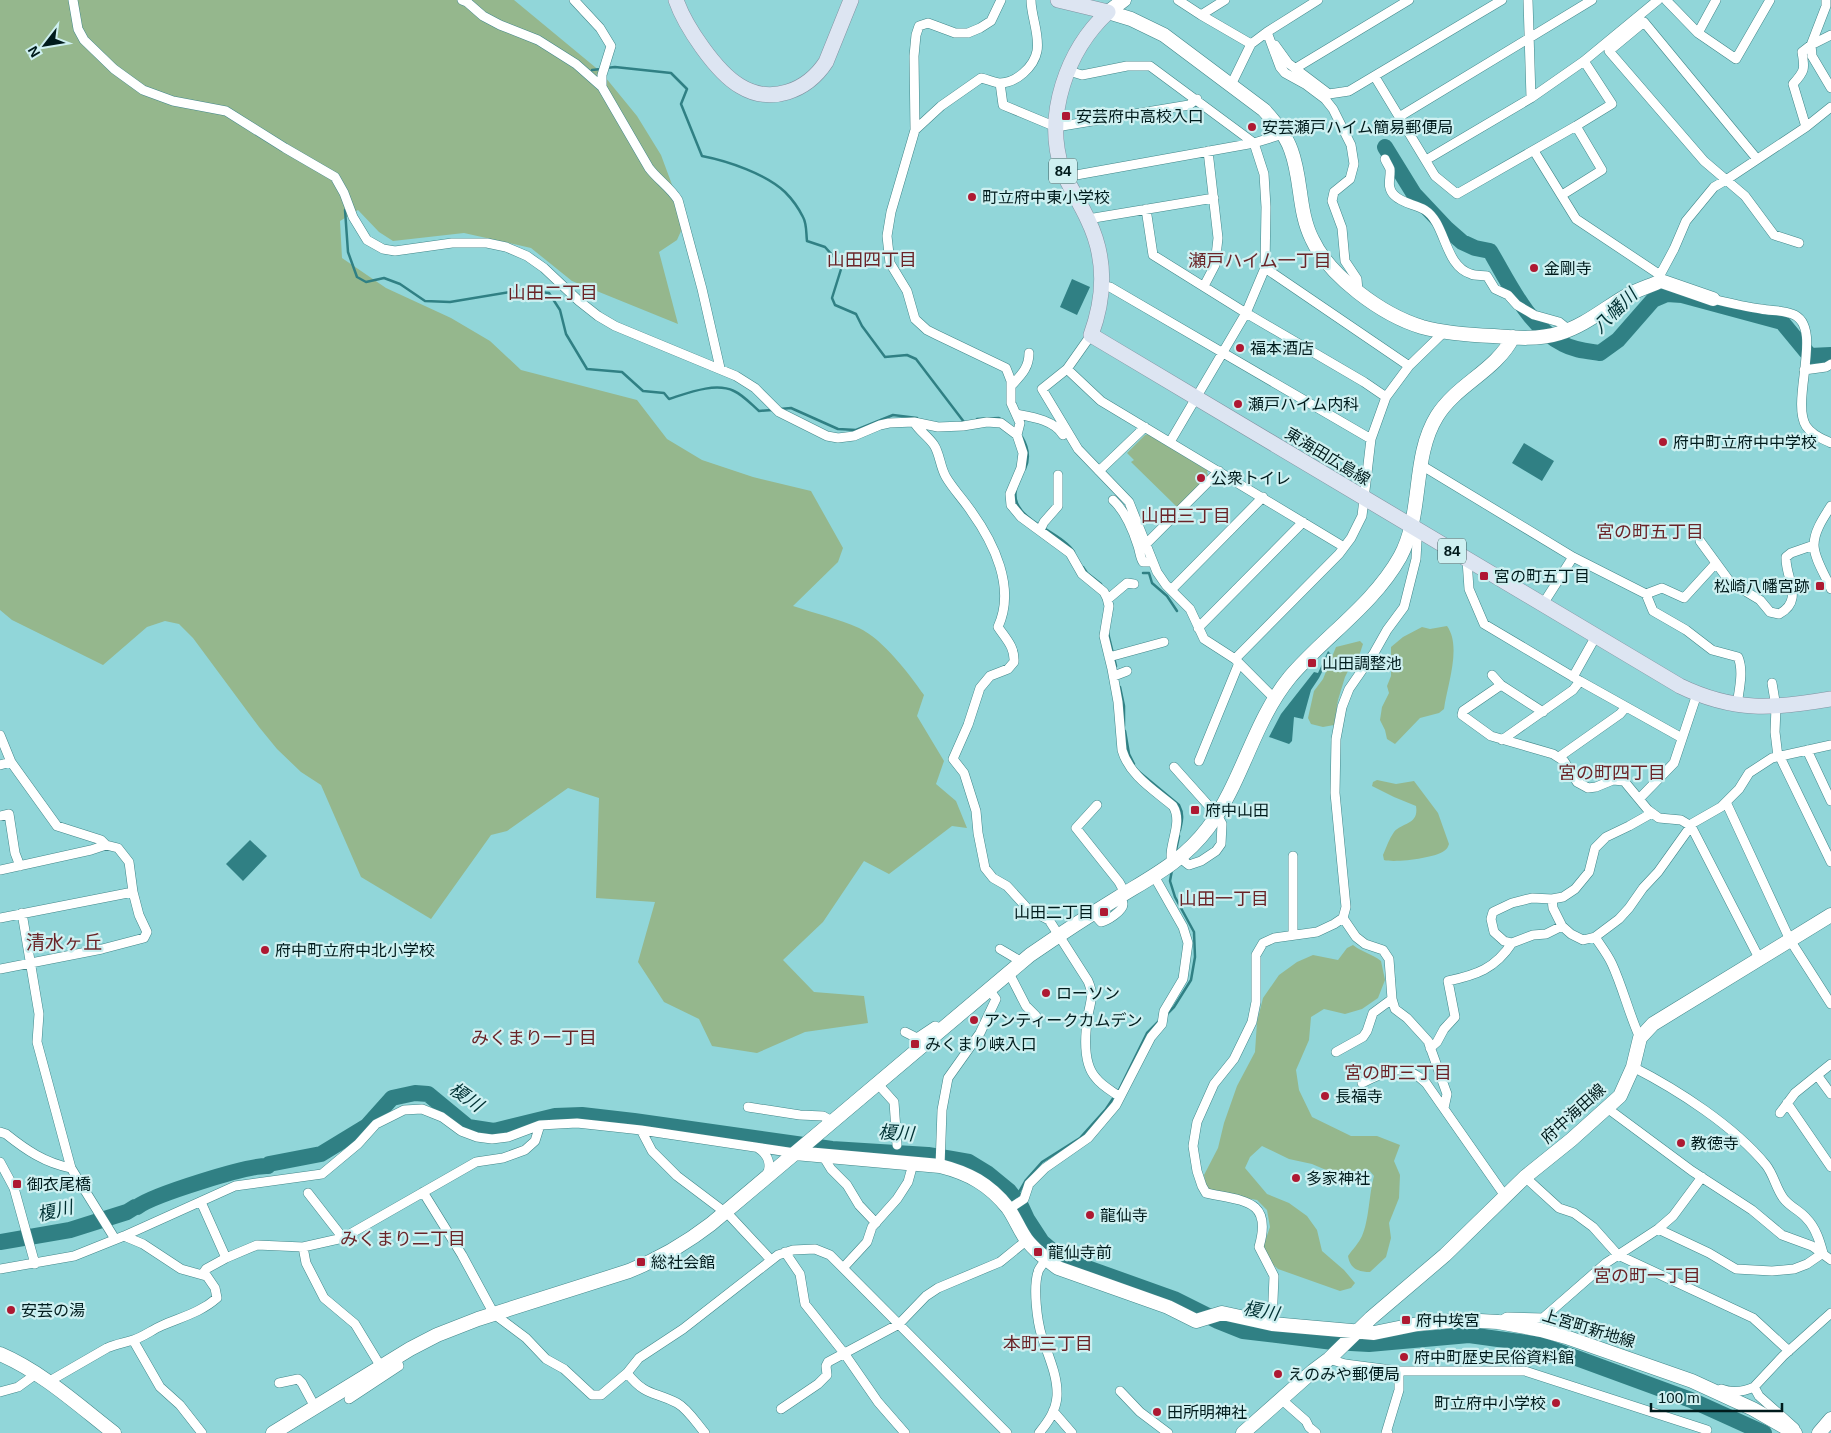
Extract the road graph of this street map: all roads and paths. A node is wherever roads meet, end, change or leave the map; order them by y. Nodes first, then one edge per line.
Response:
1 (73, 0) edge
2 (462, 0) edge
3 (574, 0) edge
4 (676, 0) edge
5 (851, 0) edge
6 (1001, 0) edge
7 (1058, 0) edge
8 (1124, 0) edge
9 (1178, 0) edge
10 (1225, 0) edge
11 (1318, 0) edge
12 (1409, 0) edge
13 (1502, 0) edge
14 (1528, 0) edge
15 (1592, 0) edge
16 (1658, 0) edge
17 (1666, 0) edge
18 (1716, 0) edge
19 (1770, 0) edge
20 (1826, 0) edge
21 (1031, 2) edge
22 (1108, 12) junction
23 (1201, 15) junction
24 (1267, 32) junction
25 (1698, 33) junction
26 (1831, 35) edge
27 (1529, 38) junction
28 (1251, 44) junction
29 (1812, 44) junction
30 (1584, 61) junction
31 (1296, 68) junction
32 (1069, 71) junction
33 (1375, 77) junction
34 (1000, 83) junction
35 (1232, 85) junction
36 (602, 87) junction
37 (1831, 88) edge
38 (1531, 98) junction
39 (1197, 99) junction
40 (1831, 107) edge
41 (1399, 117) junction
42 (1576, 126) junction
43 (1806, 127) junction
44 (1056, 128) junction
45 (915, 130) junction
46 (1283, 134) junction
47 (1254, 143) junction
48 (1208, 150) junction
49 (1534, 151) junction
50 (1384, 159) dead end
51 (1758, 159) junction
52 (1426, 160) junction
53 (1066, 177) junction
54 (1726, 180) junction
55 (1562, 195) junction
56 (1214, 198) junction
57 (1146, 209) junction
58 (1088, 220) junction
59 (1799, 243) dead end
60 (1265, 268) junction
61 (1661, 278) junction
62 (1102, 286) junction
63 (1204, 286) junction
64 (1358, 291) junction
65 (1712, 299) joint
66 (1246, 313) junction
67 (1569, 330) junction
68 (1444, 332) junction
69 (1091, 335) junction
70 (1513, 337) junction
71 (1029, 353) dead end
72 (1222, 353) junction
73 (1831, 364) edge
74 (1409, 366) junction
75 (720, 368) junction
76 (1067, 369) junction
77 (1804, 370) junction
78 (1011, 386) junction
79 (1197, 397) junction
80 (1386, 397) junction
81 (1018, 419) junction
82 (914, 422) junction
83 (1145, 427) junction
84 (1017, 435) junction
85 (1063, 435) dead end
86 (1371, 439) junction
87 (1170, 442) junction
88 (1831, 443) edge
89 (1421, 465) junction
90 (1220, 471) junction
91 (1099, 472) junction
92 (1058, 475) dead end
93 (1263, 497) junction
94 (1364, 498) junction
95 (1113, 500) dead end
96 (1831, 506) edge
97 (1303, 522) junction
98 (1412, 526) junction
99 (1042, 527) junction
100 (1700, 541) dead end
101 (1814, 545) junction
102 (1145, 546) junction
103 (1344, 547) junction
104 (1573, 557) junction
105 (1467, 560) junction
106 (1152, 562) junction
107 (1716, 563) junction
108 (1134, 584) dead end
109 (1831, 589) edge
110 (1171, 590) junction
111 (1646, 594) junction
112 (1110, 597) junction
113 (1543, 604) junction
114 (1198, 628) junction
115 (1596, 636) junction
116 (1164, 642) dead end
117 (1112, 656) junction
118 (1237, 661) junction
119 (1492, 675) dead end
120 (1576, 679) junction
121 (1772, 683) dead end
122 (1501, 685) junction
123 (1697, 694) junction
124 (1275, 699) junction
125 (1831, 699) edge
126 (1737, 705) junction
127 (1626, 707) junction
128 (1776, 707) junction
129 (1543, 712) junction
130 (0, 735) edge
131 (1682, 738) junction
132 (1502, 740) junction
133 (1831, 745) edge
134 (1807, 750) junction
135 (1559, 757) junction
136 (1779, 757) junction
137 (11, 762) junction
138 (1199, 762) dead end
139 (0, 765) edge
140 (1174, 767) dead end
141 (1639, 799) junction
142 (1831, 801) edge
143 (1726, 802) junction
144 (1097, 805) dead end
145 (1652, 812) junction
146 (1217, 815) junction
147 (0, 816) edge
148 (1691, 826) junction
149 (106, 845) junction
150 (1292, 856) dead end
151 (1176, 861) junction
152 (1831, 862) edge
153 (20, 866) junction
154 (0, 870) edge
155 (1154, 876) junction
156 (132, 892) junction
157 (1123, 894) junction
158 (1552, 899) junction
159 (22, 913) junction
160 (1831, 915) edge
161 (0, 918) edge
162 (1343, 918) junction
163 (1562, 926) junction
164 (1058, 935) junction
165 (1293, 935) junction
166 (1595, 937) junction
167 (1790, 940) junction
168 (1512, 943) junction
169 (1000, 949) dead end
170 (1759, 958) junction
171 (30, 962) junction
172 (1022, 962) junction
173 (0, 969) edge
174 (1008, 973) junction
175 (990, 989) junction
176 (1392, 998) junction
177 (1831, 1004) edge
178 (1036, 1016) dead end
179 (942, 1029) junction
180 (905, 1032) dead end
181 (1640, 1038) junction
182 (1430, 1048) junction
183 (1336, 1052) dead end
184 (1831, 1064) edge
185 (1633, 1067) junction
186 (1817, 1075) junction
187 (1362, 1083) dead end
188 (877, 1084) junction
189 (1831, 1094) edge
190 (1120, 1097) junction
191 (1787, 1103) junction
192 (748, 1107) dead end
193 (1444, 1108) junction
194 (1607, 1108) junction
195 (1780, 1113) dead end
196 (832, 1122) junction
197 (540, 1125) junction
198 (641, 1130) junction
199 (0, 1132) edge
200 (897, 1145) dead end
201 (758, 1148) junction
202 (801, 1148) junction
203 (824, 1156) junction
204 (0, 1162) edge
205 (913, 1164) junction
206 (940, 1166) junction
207 (1831, 1167) edge
208 (71, 1168) junction
209 (766, 1177) junction
210 (1525, 1177) junction
211 (1702, 1177) junction
212 (424, 1192) junction
213 (308, 1193) dead end
214 (1505, 1196) junction
215 (201, 1202) junction
216 (1008, 1209) junction
217 (725, 1212) junction
218 (876, 1223) junction
219 (1658, 1229) junction
220 (119, 1238) junction
221 (343, 1238) junction
222 (1027, 1240) junction
223 (303, 1247) junction
224 (785, 1252) junction
225 (1823, 1253) junction
226 (1618, 1255) junction
227 (226, 1258) junction
228 (1046, 1259) junction
229 (770, 1260) junction
230 (1831, 1260) edge
231 (35, 1264) junction
232 (0, 1268) edge
233 (843, 1268) junction
234 (206, 1276) junction
235 (1831, 1313) edge
236 (494, 1314) junction
237 (1498, 1322) junction
238 (899, 1324) junction
239 (1272, 1324) junction
240 (1354, 1334) junction
241 (133, 1340) junction
242 (1789, 1351) junction
243 (844, 1353) junction
244 (0, 1354) edge
245 (396, 1358) junction
246 (1329, 1359) junction
247 (381, 1367) junction
248 (1399, 1371) junction
249 (627, 1373) junction
250 (42, 1378) junction
251 (1692, 1381) junction
252 (279, 1383) dead end
253 (1754, 1387) junction
254 (1120, 1391) dead end
255 (0, 1392) edge
256 (349, 1399) dead end
257 (1281, 1399) junction
258 (315, 1407) junction
259 (781, 1409) dead end
260 (1053, 1411) junction
261 (1831, 1419) edge
262 (1709, 1432) edge
263 (114, 1433) edge
264 (202, 1433) edge
265 (275, 1433) edge
266 (704, 1433) edge
267 (905, 1433) edge
268 (1007, 1433) edge
269 (1038, 1433) edge
270 (1072, 1433) edge
271 (1168, 1433) edge
272 (1243, 1433) edge
273 (1316, 1433) edge
274 (1388, 1433) edge
275 (1795, 1433) edge
276 (1801, 1433) edge
277 (1819, 1433) edge

1 - 75 street
2 - 36 street
3 - 36 street
4 - 5 main road
6 - 45 street
7 - 22 main road
8 - 22 street
9 - 23 street
10 - 23 street
11 - 24 street
12 - 31 street
13 - 33 street
14 - 27 street
15 - 27 street
16 - 30 street
17 - 25 street
18 - 25 street
19 - 25 street
20 - 29 street
21 - 34 street
22 - 32 main road, 84
22 - 35 street
23 - 28 street
24 - 28 street
24 - 31 street
24 - 64 street
26 - 29 street
27 - 38 street
27 - 41 street
28 - 35 street
29 - 37 street
29 - 43 street
30 - 38 street
30 - 42 street
31 - 33 street
32 - 39 street
32 - 44 main road, 84
33 - 41 street
34 - 44 street
34 - 45 street
35 - 46 street
36 - 75 street
38 - 52 street
39 - 44 street
39 - 47 street
40 - 43 street
41 - 52 street
42 - 49 street
42 - 55 street
43 - 51 street
44 - 53 main road, 84
45 - 78 street
46 - 47 street
46 - 64 street
47 - 48 street
47 - 60 street
48 - 53 street
48 - 56 street
49 - 52 street
49 - 55 street
50 - 67 street
51 - 54 street
51 - 54 street
53 - 58 main road, 84
54 - 59 street
54 - 61 street
55 - 61 street
56 - 57 street
56 - 63 street
57 - 58 street
57 - 63 street
58 - 62 main road, 84
60 - 66 street
60 - 74 street
61 - 65 street
61 - 67 street
62 - 69 main road, 84
62 - 72 street
63 - 66 street
64 - 68 street
65 - 77 street
66 - 72 street
66 - 80 street
67 - 70 street
68 - 70 street
68 - 74 street
69 - 76 street
69 - 79 main road, 東海田広島線 / 84
70 - 89 street
71 - 78 street
72 - 79 street
72 - 86 street
73 - 77 street
74 - 80 street
75 - 82 street
76 - 83 street
76 - 91 street
77 - 88 street
78 - 81 street
79 - 87 street
79 - 94 main road, 東海田広島線 / 84
80 - 86 street
81 - 84 street
81 - 85 street
82 - 84 street
82 - 164 street
83 - 87 street
83 - 91 street
84 - 99 street
86 - 94 street
87 - 90 street
89 - 98 street
89 - 104 street
90 - 93 street
90 - 102 street
91 - 102 street
92 - 99 street
93 - 97 street
93 - 110 street
94 - 98 main road, 東海田広島線 / 84
94 - 103 street
95 - 106 street
96 - 101 street
97 - 103 street
97 - 114 street
98 - 105 main road, 東海田広島線 / 84
98 - 124 street
98 - 162 street
99 - 112 street
100 - 107 street
101 - 107 street
101 - 109 street
102 - 106 street
103 - 118 street
104 - 111 street
104 - 113 street
105 - 113 main road, 東海田広島線 / 84
105 - 120 street
106 - 110 street
107 - 111 street
108 - 112 street
110 - 114 street
111 - 126 street
112 - 117 street
113 - 115 main road, 東海田広島線 / 84
114 - 118 street
115 - 120 street
115 - 123 main road, 東海田広島線 / 84
116 - 117 street
117 - 151 street
118 - 124 street
118 - 138 street
119 - 122 street
120 - 127 street
120 - 129 street
121 - 128 street
122 - 129 street
122 - 132 street
123 - 126 main road, 東海田広島線 / 84
123 - 131 street
124 - 146 street
125 - 128 main road, 東海田広島線 / 84
126 - 128 main road, 東海田広島線 / 84
127 - 131 street
127 - 135 street
128 - 136 street
129 - 132 street
130 - 137 street
131 - 141 street
132 - 135 street
133 - 134 street
134 - 136 street
134 - 142 street
135 - 141 street
136 - 143 street
136 - 152 street
137 - 139 street
137 - 149 street
140 - 146 street
141 - 145 street
143 - 148 street
143 - 167 street
144 - 157 street
145 - 148 street
145 - 158 street
146 - 151 street
146 - 151 street
147 - 153 street
148 - 166 street
148 - 170 street
149 - 153 street
149 - 156 street
150 - 165 street
151 - 155 street
153 - 154 street
155 - 157 street
155 - 190 street
156 - 159 street
156 - 171 street
157 - 164 street
158 - 163 street
158 - 168 street
159 - 161 street
159 - 171 street
160 - 167 street
162 - 165 street
162 - 176 street
163 - 166 street
163 - 168 street
164 - 172 street
164 - 190 street
165 - 239 street
166 - 181 street
167 - 170 street
167 - 177 street
168 - 182 street
169 - 172 street
170 - 181 street
171 - 173 street
171 - 208 street
172 - 174 street
174 - 175 street
174 - 178 street
175 - 179 street
175 - 206 street
176 - 182 street
176 - 183 street
179 - 180 street
179 - 188 street
181 - 185 street, 府中海田線
182 - 193 street
184 - 186 street
185 - 194 street, 府中海田線
185 - 225 street
186 - 189 street
186 - 191 street
187 - 193 street
188 - 196 street
188 - 200 street
190 - 216 street
191 - 195 street
191 - 207 street
192 - 196 street
193 - 214 street
194 - 210 street, 府中海田線
194 - 211 street
196 - 202 street
197 - 198 street
197 - 212 street
197 - 215 street
198 - 201 street
198 - 217 street
199 - 208 street
201 - 202 street
201 - 209 street
202 - 203 street, 上宮町新地線
202 - 209 street
203 - 205 street, 上宮町新地線
203 - 218 street
204 - 231 street
205 - 206 street, 上宮町新地線
205 - 218 street
206 - 216 street, 上宮町新地線
208 - 220 street
209 - 217 street
210 - 214 street, 府中海田線
210 - 226 street
211 - 219 street
211 - 225 street
212 - 221 street
212 - 236 street
213 - 221 street
214 - 240 street, 府中海田線
215 - 220 street
215 - 227 street
216 - 222 street, 上宮町新地線
217 - 229 street
217 - 236 street
218 - 233 street
219 - 225 street
219 - 226 street
220 - 231 street
220 - 234 street
221 - 223 street
222 - 228 street, 上宮町新地線
222 - 238 street
223 - 227 street
223 - 247 street
224 - 229 street
224 - 233 street
224 - 243 street
225 - 230 street
226 - 237 street
226 - 242 street
227 - 234 street
228 - 239 street, 上宮町新地線
228 - 260 street
229 - 249 street
231 - 232 street
233 - 238 street
234 - 241 street
235 - 242 street
236 - 245 street
236 - 249 street
237 - 240 street, 上宮町新地線
237 - 251 street, 上宮町新地線
238 - 243 street
238 - 268 street
239 - 240 street, 上宮町新地線
240 - 246 street, 府中海田線
241 - 250 street
241 - 264 street
242 - 253 street
243 - 259 street
243 - 267 street
244 - 250 street
245 - 247 street
245 - 256 street
246 - 248 street
246 - 257 street, 府中海田線
247 - 258 street
248 - 262 street
248 - 274 street
249 - 266 street
250 - 255 street
250 - 263 street
251 - 253 street
251 - 275 street, 上宮町新地線
252 - 258 street
253 - 276 street
254 - 271 street
257 - 272 street, 府中海田線
257 - 273 street
258 - 265 street
260 - 269 street
260 - 270 street
261 - 277 street

